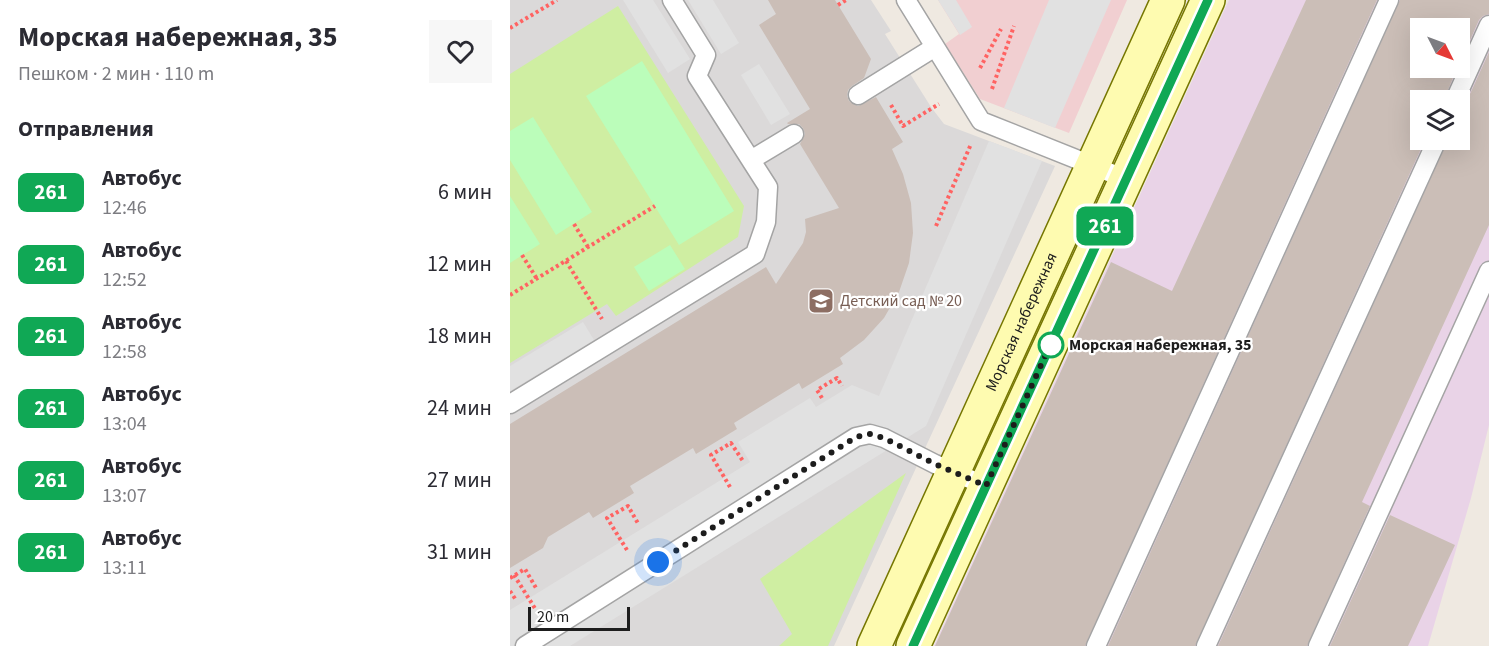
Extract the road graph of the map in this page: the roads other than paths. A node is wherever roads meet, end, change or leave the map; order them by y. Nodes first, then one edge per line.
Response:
1 (672, 0) edge
2 (906, 0) edge
3 (1168, 0) edge
4 (1208, 0) edge
5 (1389, 0) edge
6 (1489, 25) edge
7 (935, 47) junction
8 (1460, 90) edge
9 (858, 94) dead end
10 (794, 134) dead end
11 (1432, 150) edge
12 (751, 160) junction
13 (1092, 165) junction
14 (1126, 179) junction
15 (1489, 271) edge
16 (510, 404) edge
17 (953, 472) junction
18 (986, 486) junction
19 (525, 646) edge
20 (874, 646) edge
21 (913, 646) edge
22 (1096, 646) edge
23 (1206, 646) edge
24 (1318, 646) edge

1 - 12 lane
2 - 7 lane
3 - 13 street, Морская набережная
4 - 14 street
5 - 22 lane
6 - 8 lane
7 - 9 lane
7 - 13 lane
10 - 12 lane
11 - 23 lane
12 - 16 lane
13 - 14 lane
13 - 17 street, Морская набережная
14 - 18 street
15 - 24 lane
17 - 18 lane
17 - 19 lane
17 - 20 street, Морская набережная
18 - 21 street

